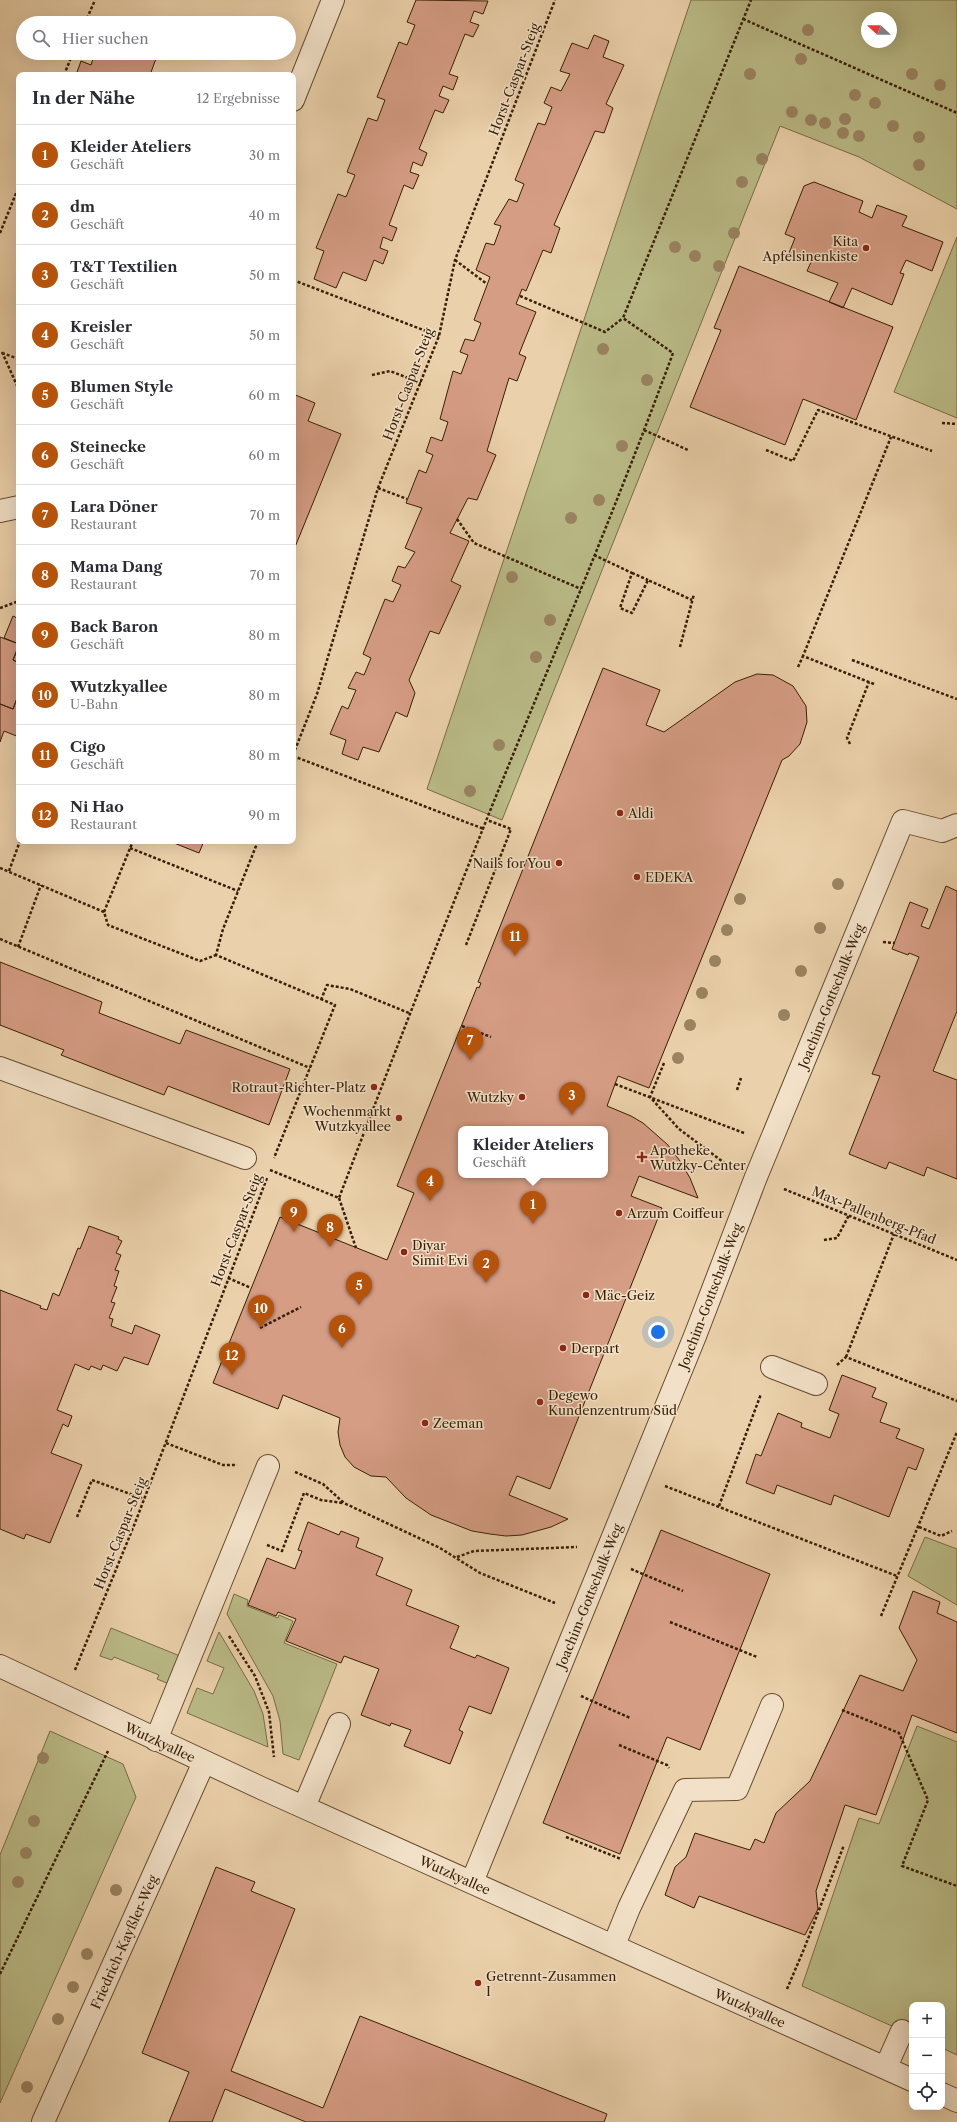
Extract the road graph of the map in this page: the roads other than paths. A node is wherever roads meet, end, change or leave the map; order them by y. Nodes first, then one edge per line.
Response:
1 (333, 0) edge
2 (296, 92) edge
3 (16, 507) edge
4 (0, 511) edge
5 (957, 825) edge
6 (0, 1068) edge
7 (245, 1158) dead end
8 (772, 1367) road end
9 (816, 1384) road end
10 (268, 1466) road end
11 (0, 1666) edge
12 (772, 1705) dead end
13 (339, 1724) dead end
14 (156, 1740) junction
15 (204, 1762) junction
16 (304, 1807) junction
17 (472, 1882) junction
18 (614, 1945) junction
19 (902, 2031) dead end
20 (886, 2067) junction
21 (909, 2078) edge
22 (945, 2095) edge
23 (957, 2101) edge
24 (43, 2122) edge

1 - 2 street
3 - 4 street
5 - 17 street, Joachim-Gottschalk-Weg
6 - 7 street
8 - 9 street
10 - 14 street
11 - 14 street, Wutzkyallee
12 - 18 street
13 - 16 street
14 - 15 street, Wutzkyallee
15 - 16 street, Wutzkyallee
15 - 24 street, Friedrich-Kayßler-Weg
16 - 17 street, Wutzkyallee
17 - 18 street, Wutzkyallee
18 - 20 street, Wutzkyallee
19 - 20 street
20 - 21 street, Wutzkyallee
22 - 23 street

